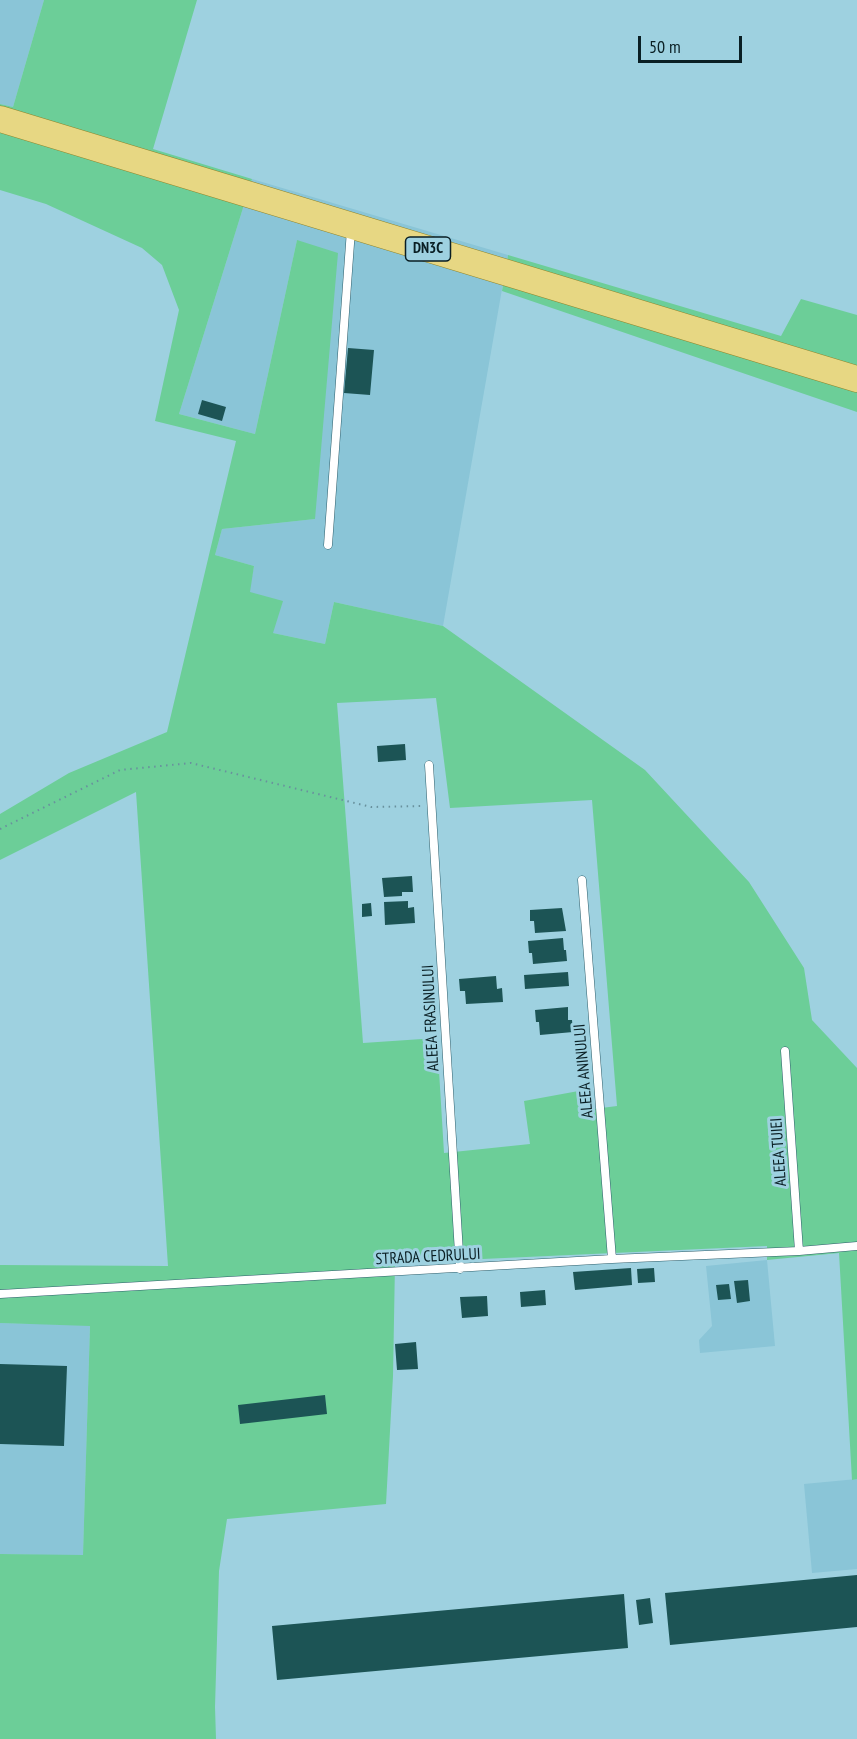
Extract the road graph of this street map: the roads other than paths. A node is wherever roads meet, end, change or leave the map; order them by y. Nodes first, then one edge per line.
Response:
1 (0, 119) edge
2 (352, 226) junction
3 (857, 379) edge
4 (328, 545) dead end
5 (429, 765) dead end
6 (582, 880) dead end
7 (785, 1051) dead end
8 (857, 1246) edge
9 (799, 1251) junction
10 (612, 1259) junction
11 (460, 1269) junction
12 (0, 1294) edge

1 - 2 main road, DN3C
2 - 3 main road, DN3C
2 - 4 lane
5 - 11 lane, ALEEA FRASINULUI
6 - 10 lane, ALEEA ANINULUI
7 - 9 lane, ALEEA TUIEI
8 - 9 lane, STRADA CEDRULUI
9 - 10 lane, STRADA CEDRULUI
10 - 11 lane, STRADA CEDRULUI
11 - 12 lane, STRADA CEDRULUI

